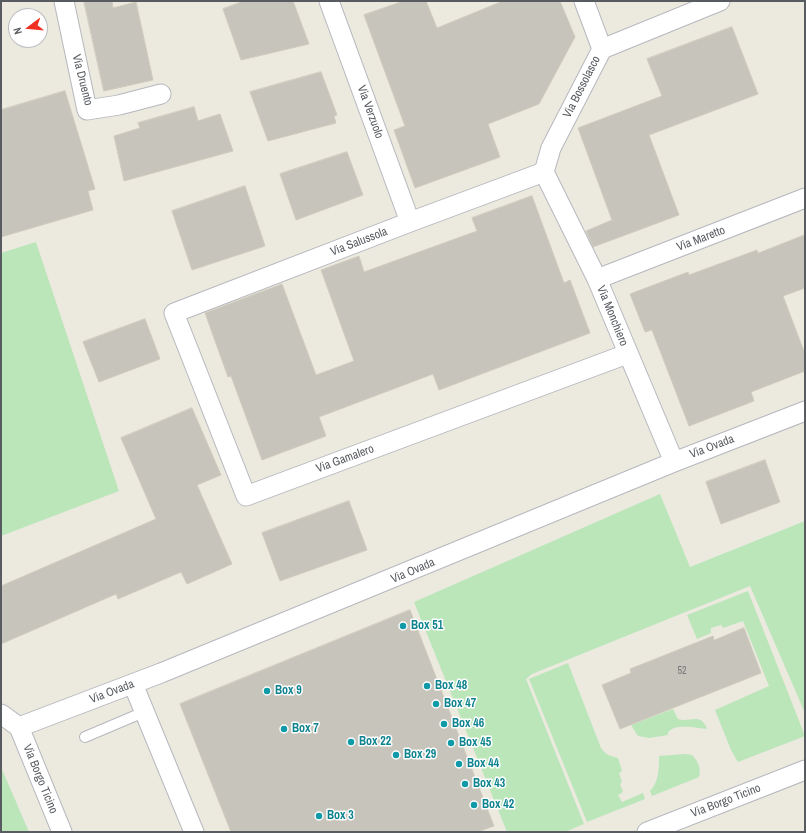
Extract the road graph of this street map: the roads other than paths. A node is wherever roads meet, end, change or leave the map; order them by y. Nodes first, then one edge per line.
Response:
1 (64, 1) edge
2 (329, 1) edge
3 (584, 1) edge
4 (720, 1) edge
5 (602, 48) junction
6 (161, 94) dead end
7 (544, 172) junction
8 (805, 198) edge
9 (410, 222) junction
10 (597, 279) junction
11 (174, 313) joint
12 (627, 354) junction
13 (805, 411) edge
14 (674, 462) junction
15 (133, 684) junction
16 (144, 712) junction
17 (1, 714) edge
18 (19, 727) junction
19 (85, 737) dead end
20 (805, 770) edge
21 (62, 832) edge
22 (194, 832) edge
23 (647, 832) edge

1 - 6 street, Via Druento
2 - 9 street, Via Verzuolo
3 - 5 street, Via Bossolasco
4 - 5 street
5 - 7 street, Via Bossolasco
7 - 9 street, Via Salussola
7 - 10 street, Via Monchiero
8 - 10 street, Via Maretto
9 - 11 street, Via Salussola
10 - 12 street, Via Monchiero
11 - 12 street, Via Gamalero
12 - 14 street, Via Monchiero
13 - 14 street, Via Ovada
14 - 15 street, Via Ovada
15 - 16 street
15 - 18 street, Via Ovada
16 - 19 lane
16 - 22 street
17 - 18 street
18 - 21 street, Via Borgo Ticino
20 - 23 street, Via Borgo Ticino

